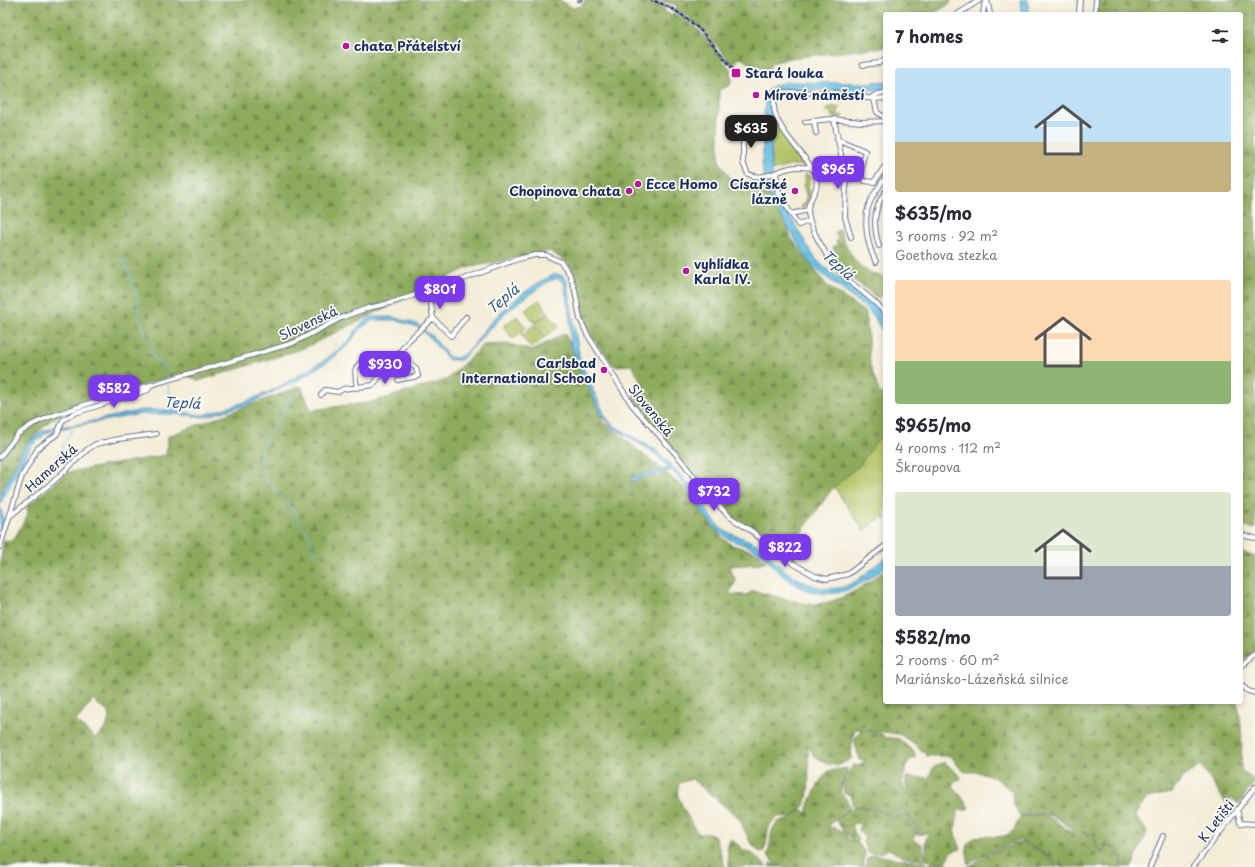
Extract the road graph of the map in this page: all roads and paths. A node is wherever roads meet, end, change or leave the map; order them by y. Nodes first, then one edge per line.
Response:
1 (980, 0) edge
2 (986, 0) edge
3 (1080, 0) edge
4 (1096, 0) edge
5 (961, 12) edge
6 (983, 12) edge
7 (989, 12) edge
8 (1079, 12) edge
9 (1094, 12) edge
10 (883, 60) edge
11 (863, 65) dead end
12 (883, 93) edge
13 (872, 98) junction
14 (883, 98) edge
15 (883, 118) edge
16 (834, 119) junction
17 (761, 120) dead end
18 (883, 120) edge
19 (814, 121) junction
20 (805, 122) dead end
21 (816, 133) dead end
22 (837, 139) junction
23 (812, 168) junction
24 (883, 169) edge
25 (774, 174) junction
26 (883, 181) edge
27 (883, 195) edge
28 (869, 205) junction
29 (876, 207) junction
30 (808, 210) junction
31 (791, 214) junction
32 (810, 222) junction
33 (850, 237) dead end
34 (879, 246) dead end
35 (876, 262) dead end
36 (429, 290) junction
37 (883, 311) edge
38 (466, 317) dead end
39 (433, 318) junction
40 (398, 354) junction
41 (368, 356) dead end
42 (398, 380) dead end
43 (150, 386) junction
44 (357, 388) junction
45 (321, 395) dead end
46 (156, 434) dead end
47 (0, 457) edge
48 (10, 516) junction
49 (1243, 535) edge
50 (1255, 538) edge
51 (0, 547) edge
52 (883, 548) edge
53 (1255, 654) edge
54 (1243, 664) edge
55 (1243, 687) edge
56 (1255, 693) edge
57 (1255, 787) edge
58 (1237, 809) junction
59 (1255, 824) edge
60 (1162, 836) dead end
61 (1150, 867) edge
62 (1193, 867) edge

1 - 5 street
2 - 6 street
2 - 7 street
3 - 8 street
4 - 9 street
10 - 11 street
12 - 13 street
13 - 14 street
13 - 15 street
13 - 23 street
16 - 18 street
16 - 19 street
16 - 22 street
17 - 25 street
19 - 20 street
19 - 21 street
22 - 24 street
22 - 33 street
23 - 25 street
23 - 30 street
25 - 31 street
26 - 28 street
27 - 29 street
28 - 29 street
28 - 35 street
29 - 34 street
30 - 31 street
30 - 32 street
31 - 32 street
32 - 37 street
36 - 39 street
36 - 43 street, Slovenská
36 - 52 street, Slovenská
38 - 39 street
39 - 40 street
40 - 42 street
40 - 44 street
41 - 44 street
43 - 47 street
43 - 48 street, Hamerská
44 - 45 street
46 - 48 street, Hamerská
48 - 51 street, Hamerská
49 - 50 street
53 - 54 street
55 - 56 street
57 - 58 street, K Letišti
58 - 59 street
58 - 62 street, K Letišti
60 - 61 street

